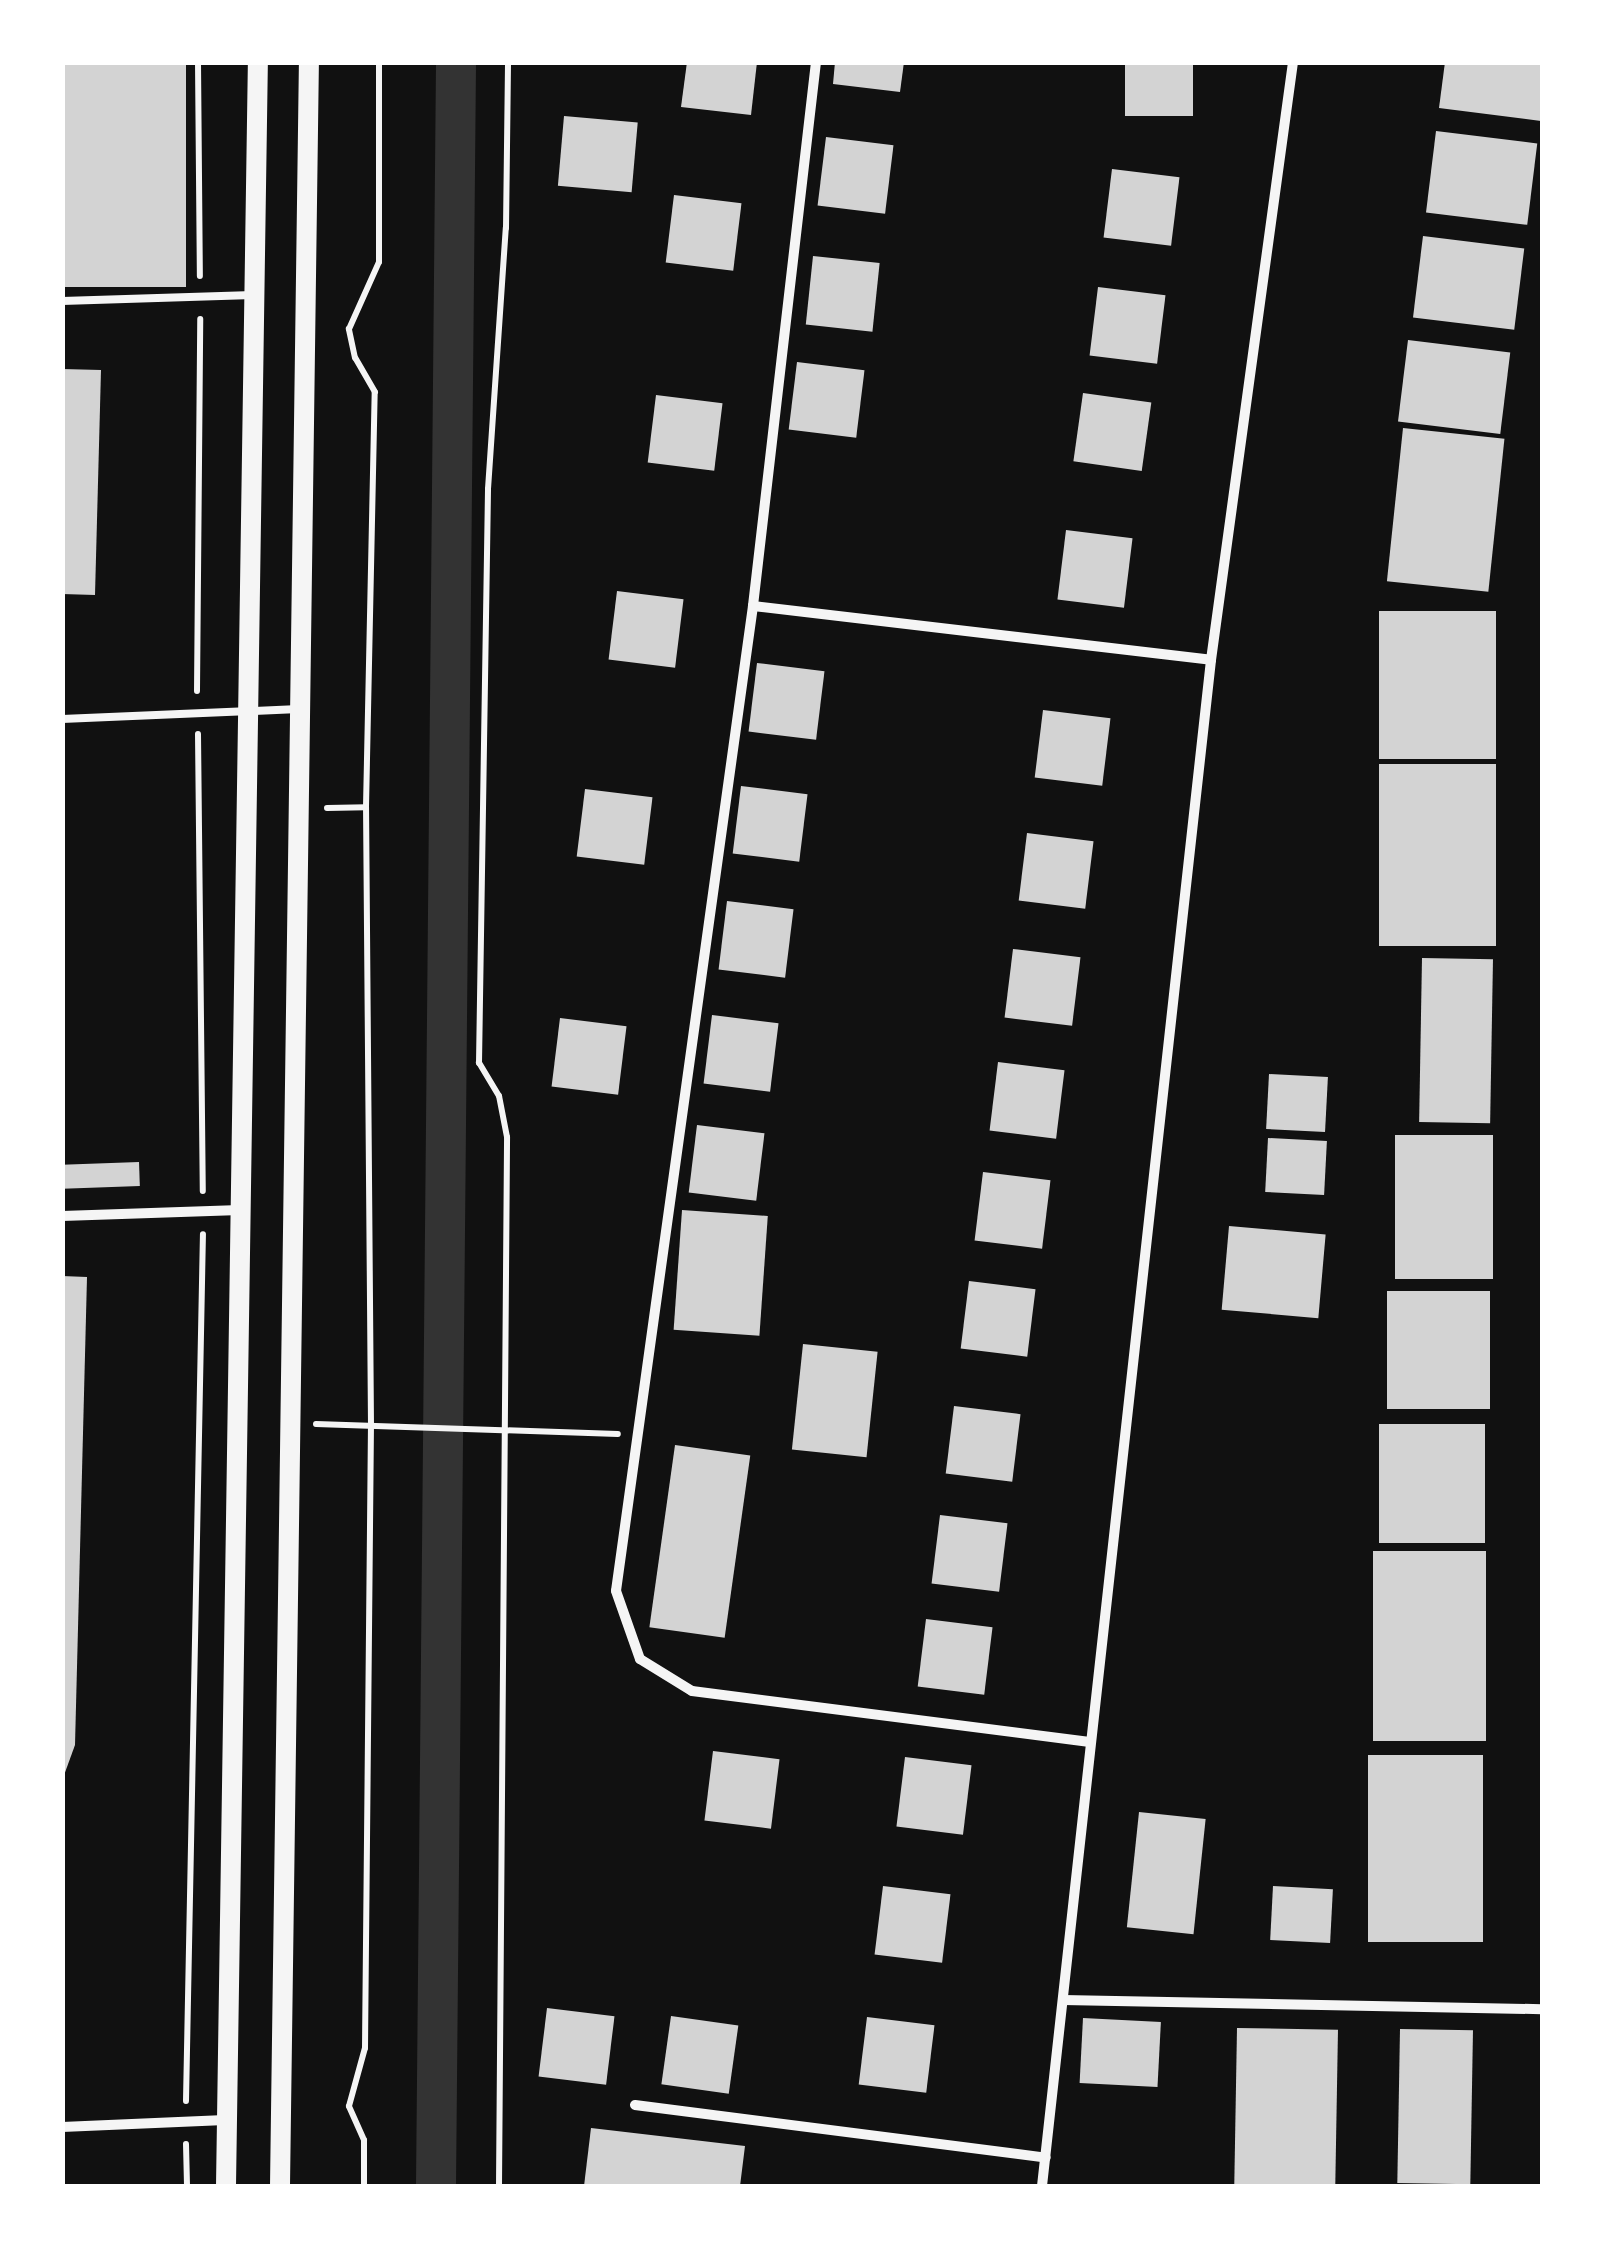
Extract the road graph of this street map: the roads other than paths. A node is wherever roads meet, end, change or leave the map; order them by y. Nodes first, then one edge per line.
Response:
1 (258, 62) edge
2 (309, 62) edge
3 (816, 62) edge
4 (1293, 62) edge
5 (254, 295) junction
6 (62, 301) edge
7 (753, 606) junction
8 (1211, 660) junction
9 (248, 709) junction
10 (299, 709) junction
11 (62, 719) edge
12 (240, 1210) junction
13 (62, 1216) edge
14 (1090, 1742) junction
15 (1063, 2000) junction
16 (1542, 2010) edge
17 (635, 2105) dead end
18 (225, 2120) junction
19 (62, 2127) edge
20 (1046, 2158) junction
21 (226, 2186) edge
22 (280, 2186) edge
23 (1042, 2186) edge

1 - 5 main road
2 - 10 main road
3 - 7 street
4 - 8 street
5 - 6 lane
5 - 9 main road
7 - 8 street
7 - 14 street
8 - 14 street
9 - 10 lane
9 - 11 lane
9 - 12 main road
10 - 22 main road
12 - 13 street
12 - 18 main road
14 - 15 street
15 - 16 street
15 - 20 street
17 - 20 street
18 - 19 street
18 - 21 main road
20 - 23 street

